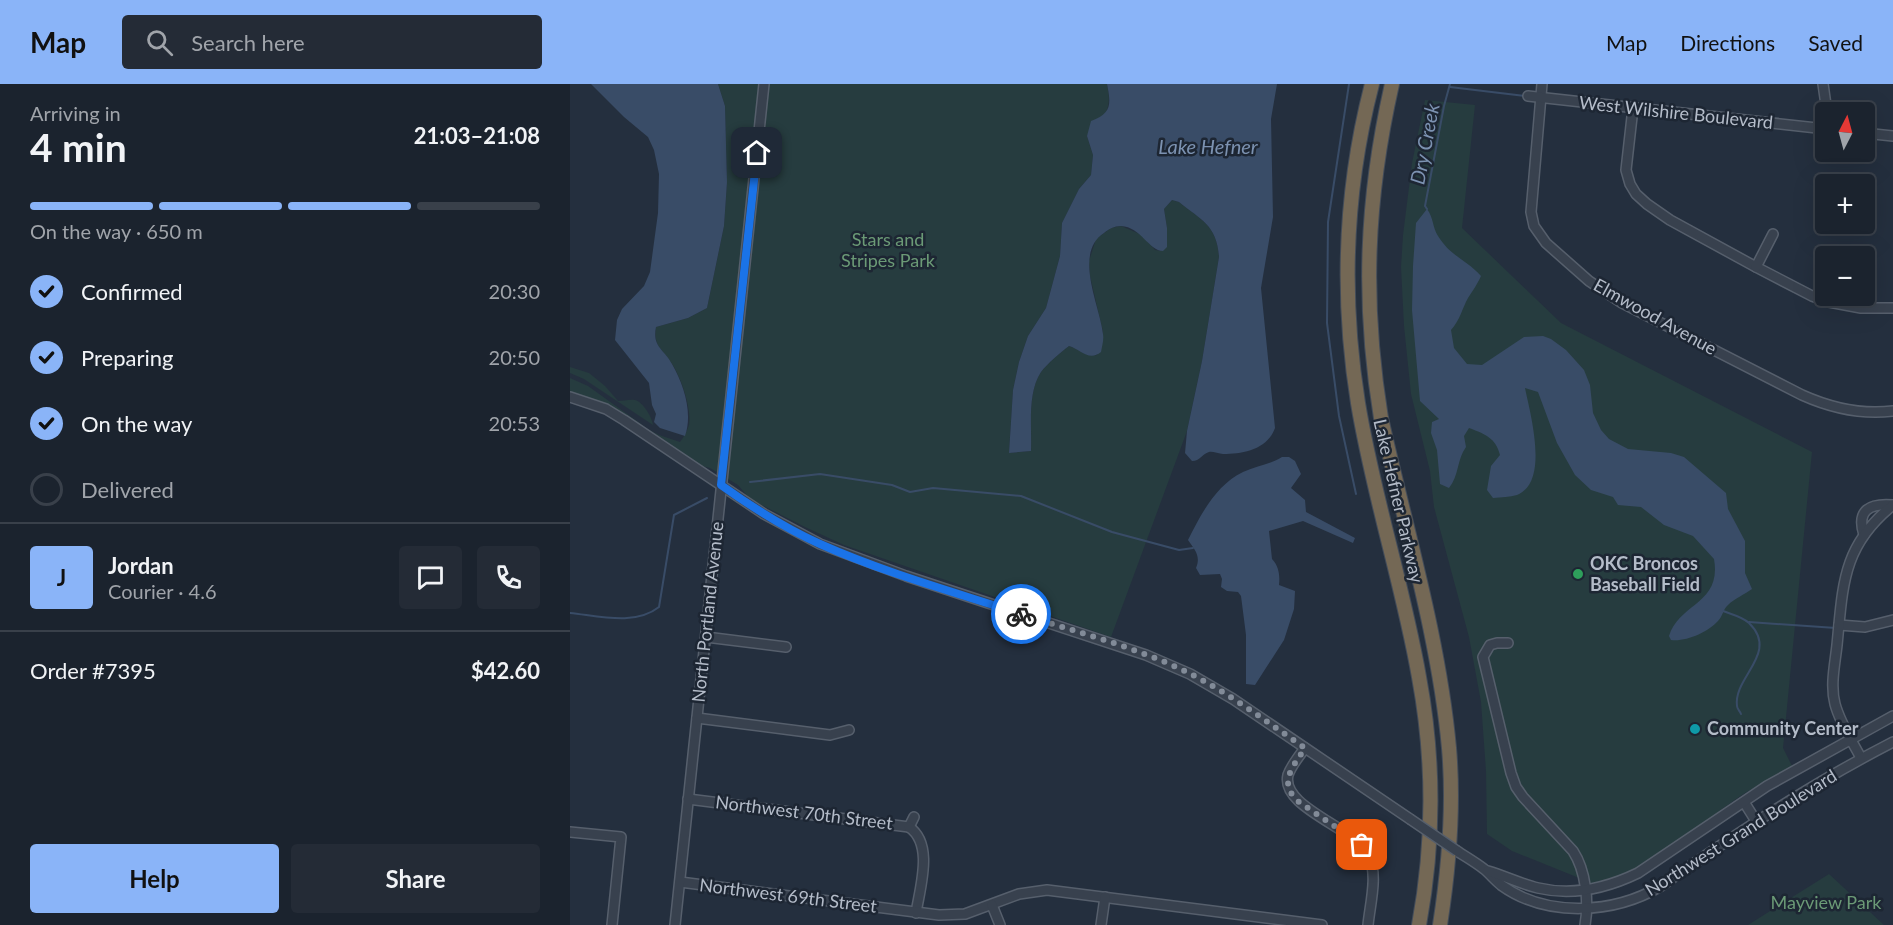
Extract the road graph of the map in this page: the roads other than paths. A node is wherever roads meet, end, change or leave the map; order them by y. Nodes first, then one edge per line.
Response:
1 (764, 84) edge
2 (1372, 84) edge
3 (1392, 84) edge
4 (1542, 84) edge
5 (1823, 84) edge
6 (1528, 96) dead end
7 (1541, 98) junction
8 (1826, 102) edge
9 (1633, 108) junction
10 (1815, 128) edge
11 (1875, 134) edge
12 (1893, 136) edge
13 (1773, 234) dead end
14 (1756, 267) junction
15 (1893, 308) edge
16 (570, 397) edge
17 (1893, 411) edge
18 (721, 485) junction
19 (1893, 505) edge
20 (1893, 621) edge
21 (1839, 625) junction
22 (706, 637) junction
23 (1509, 643) dead end
24 (786, 647) dead end
25 (1893, 716) edge
26 (697, 718) junction
27 (849, 730) dead end
28 (1850, 738) junction
29 (1893, 742) edge
30 (1305, 748) junction
31 (1861, 758) junction
32 (688, 799) junction
33 (1744, 802) junction
34 (914, 817) dead end
35 (1756, 821) junction
36 (909, 827) junction
37 (570, 832) edge
38 (1483, 868) junction
39 (680, 882) junction
40 (1585, 890) junction
41 (1105, 897) junction
42 (992, 905) junction
43 (1586, 908) junction
44 (916, 913) junction
45 (612, 925) edge
46 (675, 925) edge
47 (1000, 925) edge
48 (1101, 925) edge
49 (1322, 925) edge
50 (1368, 925) edge
51 (1419, 925) edge
52 (1440, 925) edge
53 (1585, 925) edge

1 - 18 street, North Portland Avenue
2 - 51 highway, Lake Hefner Parkway
3 - 52 highway, Lake Hefner Parkway
4 - 7 street, Elmwood Avenue
5 - 8 street
6 - 7 street, West Wilshire Boulevard
7 - 9 street, West Wilshire Boulevard
7 - 17 street, Elmwood Avenue
9 - 10 street, West Wilshire Boulevard
9 - 14 street
11 - 12 street
13 - 14 street
14 - 15 street
16 - 18 street, Northwest Grand Boulevard
18 - 22 street, North Portland Avenue
18 - 30 street, Northwest Grand Boulevard
19 - 21 street
20 - 21 street
21 - 28 street
22 - 24 street
22 - 26 street, North Portland Avenue
23 - 40 street
25 - 28 street, Northwest Grand Boulevard
26 - 27 street
26 - 32 street, North Portland Avenue
28 - 31 street
28 - 33 street, Northwest Grand Boulevard
29 - 31 street, Northwest Grand Boulevard
30 - 38 street, Northwest Grand Boulevard, bridge
30 - 50 street
31 - 35 street, Northwest Grand Boulevard
32 - 36 street, Northwest 70th Street
32 - 39 street, North Portland Avenue
33 - 35 street
33 - 40 street, Northwest Grand Boulevard
34 - 36 street, Northwest 70th Street
35 - 43 street, Northwest Grand Boulevard
36 - 44 street
37 - 45 street
38 - 40 street, Northwest Grand Boulevard
38 - 43 street, Northwest Grand Boulevard
39 - 44 street, Northwest 69th Street
39 - 46 street, North Portland Avenue
40 - 43 street
41 - 42 street, Northwest 69th Street
41 - 48 street
41 - 49 street, Northwest 69th Street
42 - 44 street, Northwest 69th Street
42 - 47 street
43 - 53 street

